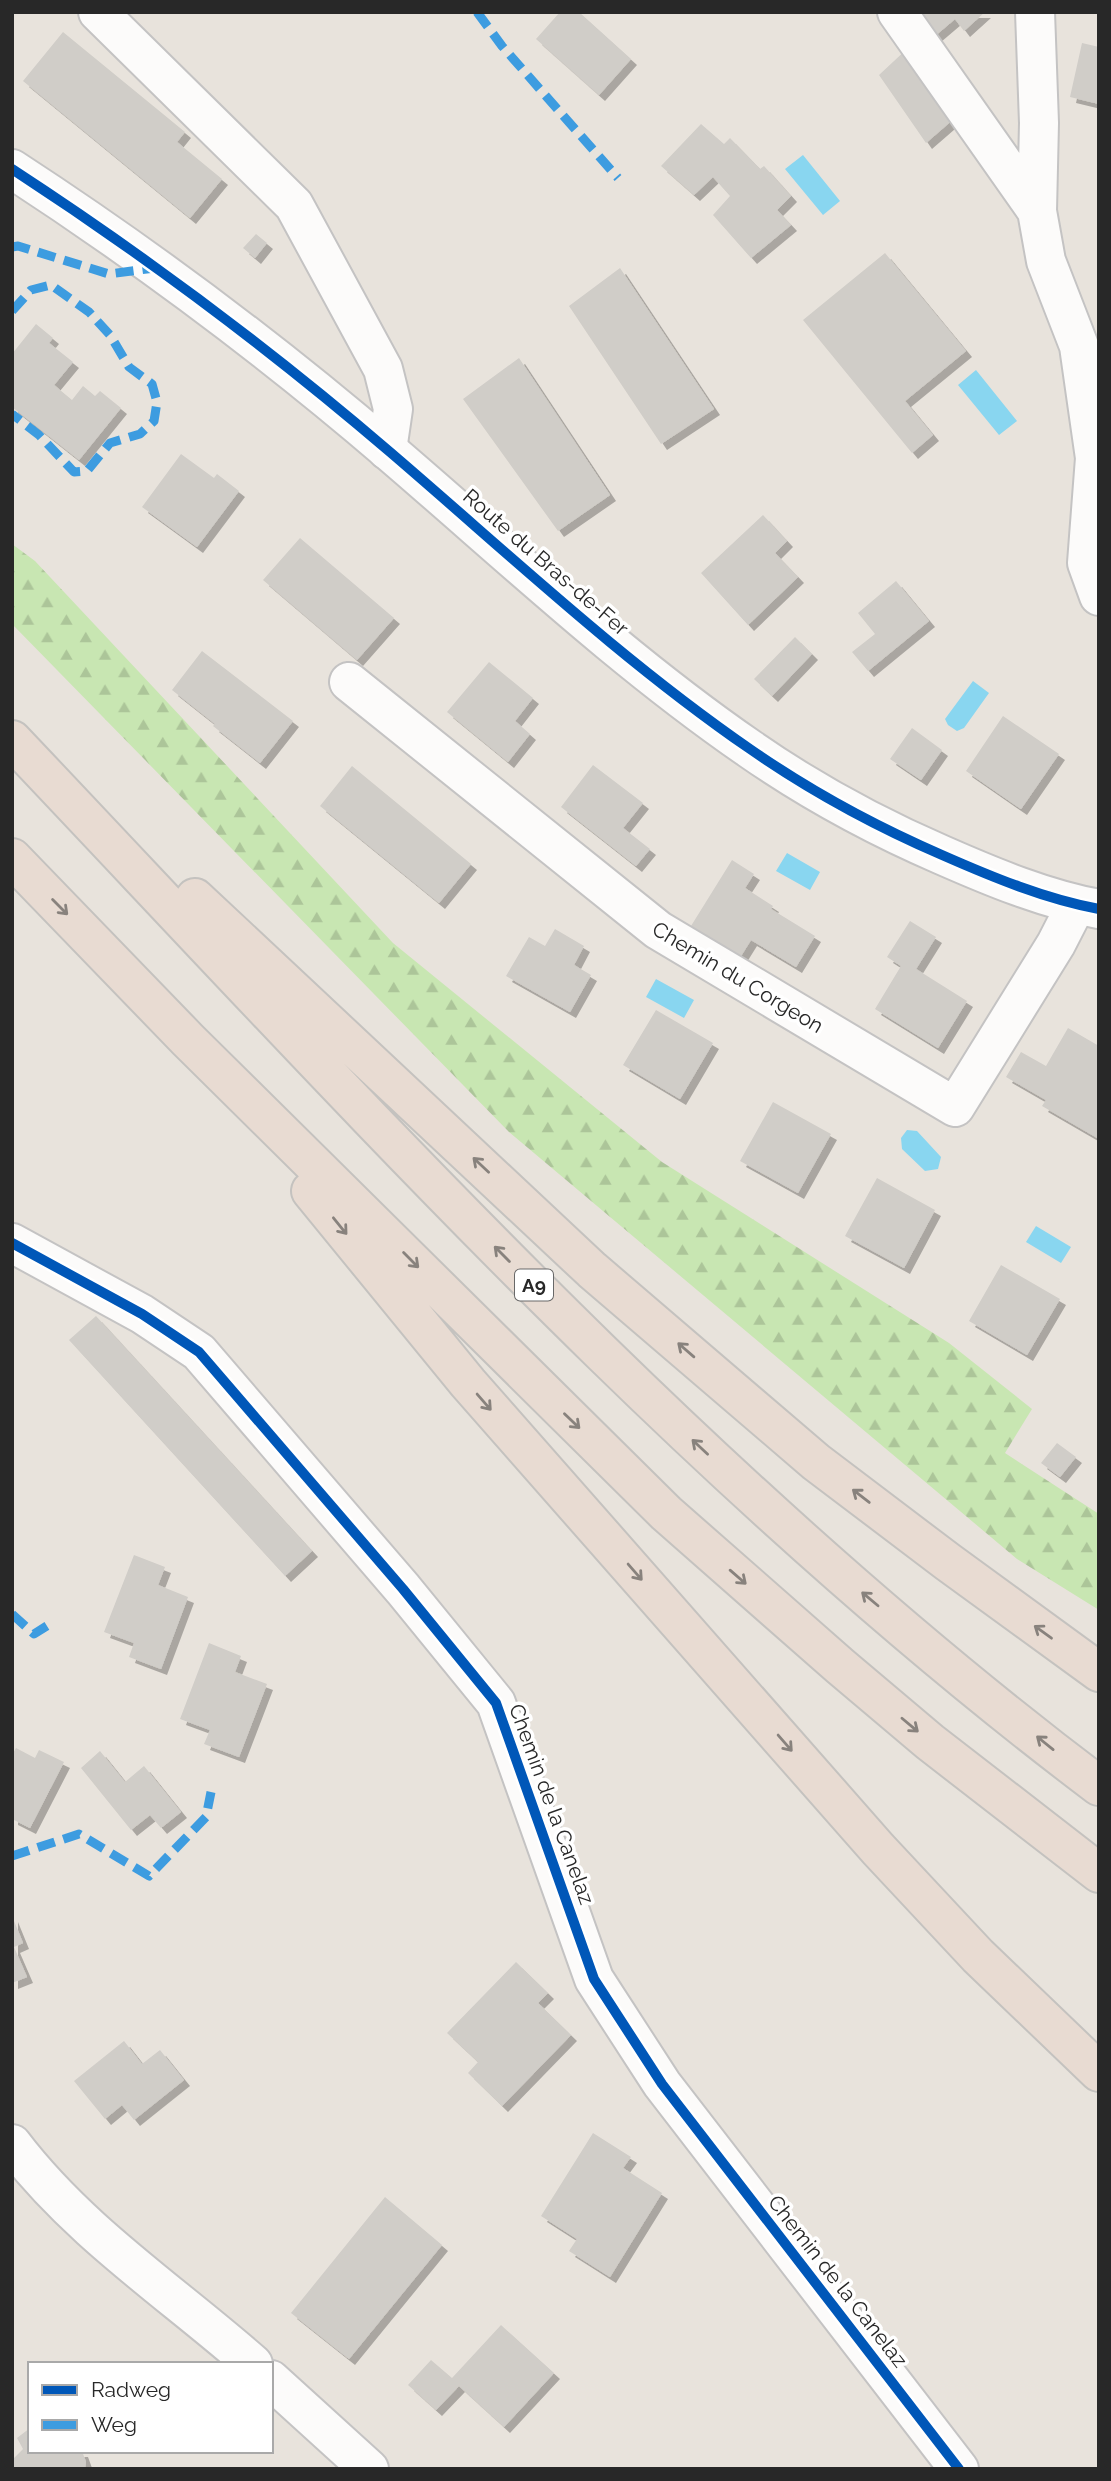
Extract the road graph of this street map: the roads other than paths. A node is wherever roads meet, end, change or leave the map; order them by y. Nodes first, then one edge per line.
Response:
1 (98, 12) edge
2 (897, 12) edge
3 (1035, 12) edge
4 (12, 169) edge
5 (1037, 212) junction
6 (387, 450) junction
7 (1099, 596) edge
8 (349, 682) dead end
9 (12, 729) edge
10 (12, 740) edge
11 (12, 858) edge
12 (1088, 907) edge
13 (188, 1040) junction
14 (12, 1243) edge
15 (1099, 1672) edge
16 (1099, 1786) edge
17 (1099, 1874) edge
18 (1099, 2072) edge
19 (12, 2144) edge
20 (251, 2362) edge
21 (273, 2382) edge
22 (369, 2469) edge
23 (959, 2469) edge

1 - 6 street
2 - 5 street
3 - 5 street
4 - 6 street, Route du Bras-de-Fer
5 - 7 street
6 - 12 street, Route du Bras-de-Fer
8 - 12 street, Chemin du Corgeon
15 -> 9 highway, A9
16 -> 10 highway, A9
11 -> 13 highway
13 -> 17 highway
13 -> 18 highway
14 - 23 street, Chemin de la Canelaz
19 - 20 street
21 - 22 street

